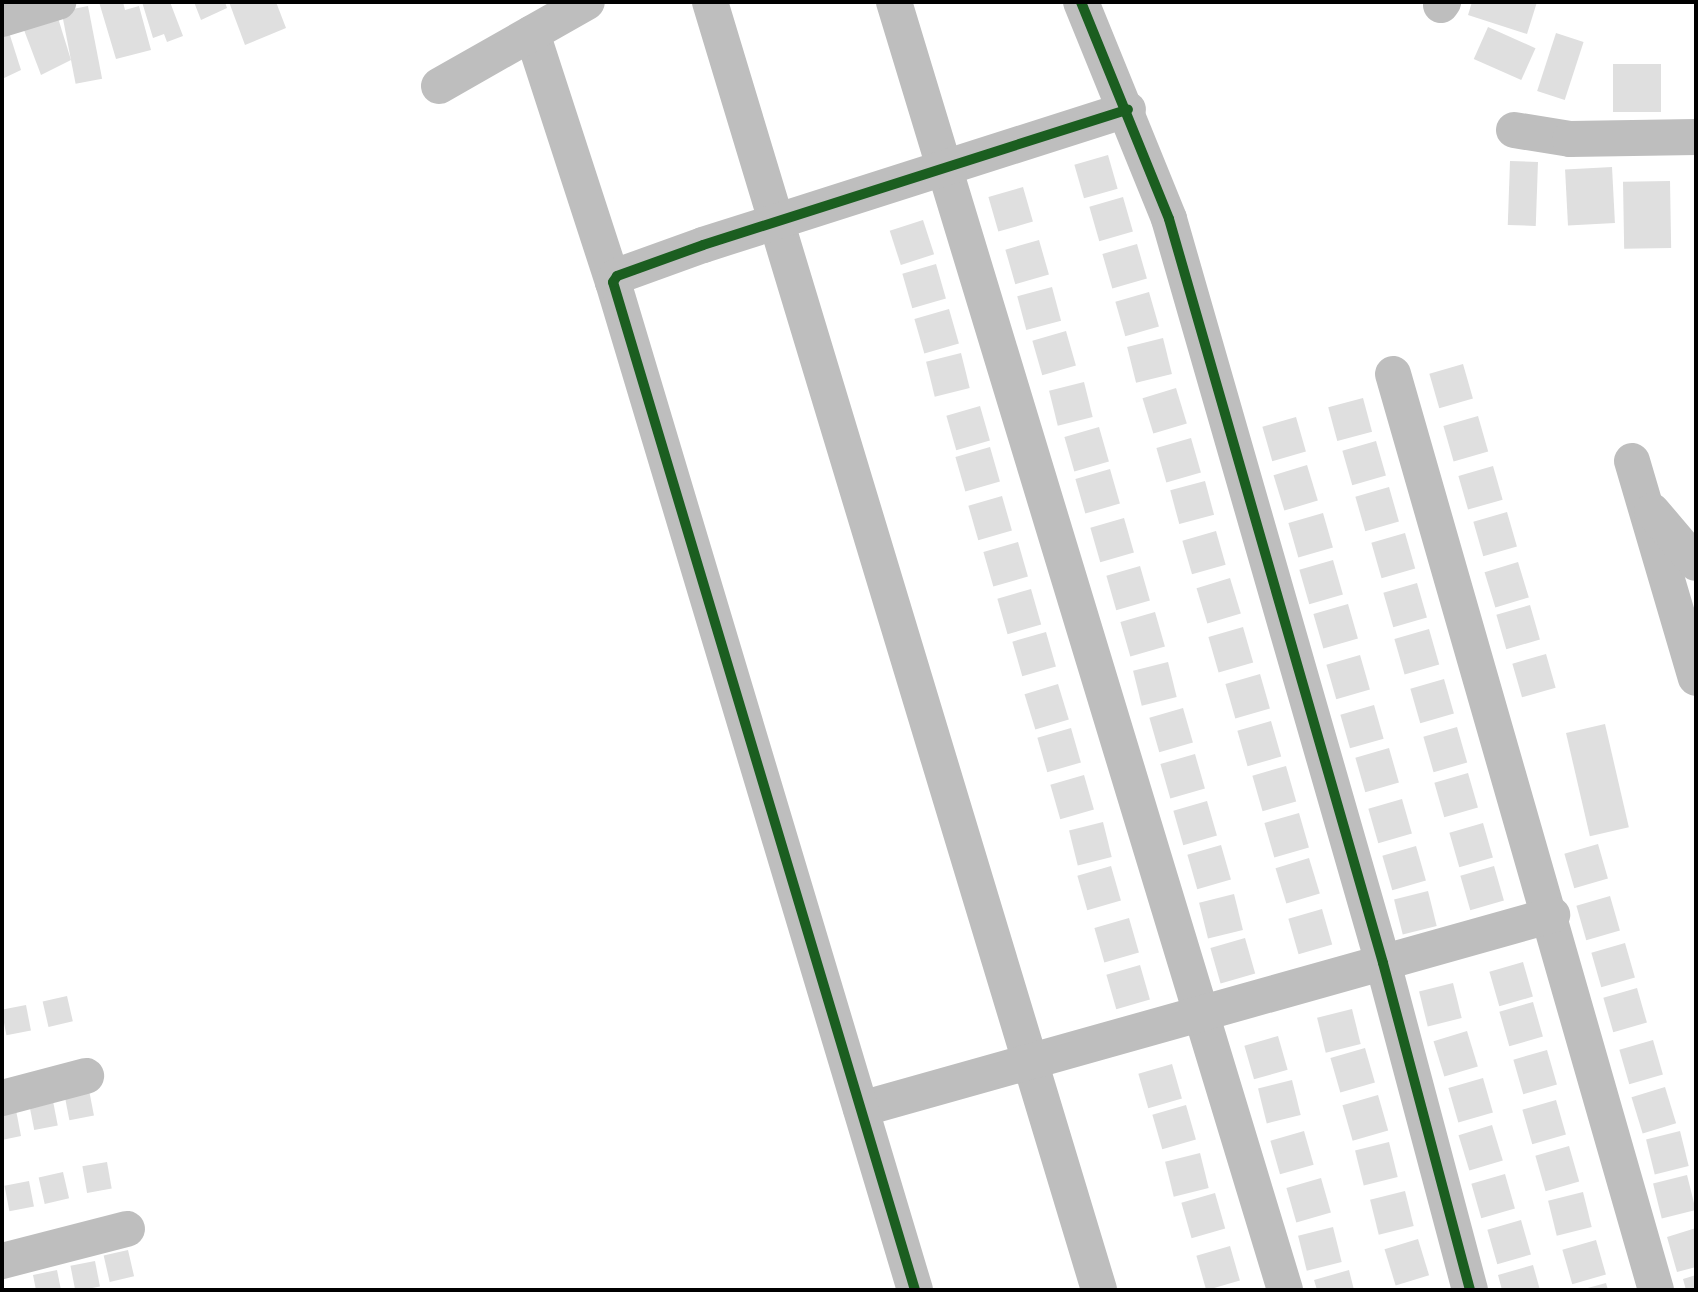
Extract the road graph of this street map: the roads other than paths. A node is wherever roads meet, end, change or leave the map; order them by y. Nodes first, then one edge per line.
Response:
1 (58, 2) edge
2 (587, 2) edge
3 (710, 2) edge
4 (894, 2) edge
5 (1081, 2) edge
6 (2, 19) edge
7 (532, 33) junction
8 (439, 86) dead end
9 (1128, 109) junction
10 (1514, 130) dead end
11 (1696, 137) edge
12 (947, 167) junction
13 (777, 222) junction
14 (613, 282) junction
15 (1393, 374) dead end
16 (1632, 461) dead end
17 (1644, 500) junction
18 (1696, 563) edge
19 (1696, 678) edge
20 (1552, 915) junction
21 (1383, 963) junction
22 (1204, 1015) junction
23 (1031, 1061) junction
24 (86, 1076) dead end
25 (2, 1098) edge
26 (861, 1109) junction
27 (127, 1229) dead end
28 (2, 1261) edge
29 (915, 1290) edge
30 (1099, 1290) edge
31 (1285, 1290) edge
32 (1470, 1290) edge
33 (1656, 1290) edge

1 - 6 street
2 - 7 street
3 - 13 street
4 - 12 street
5 - 9 street
7 - 8 street
7 - 14 street
9 - 12 street
9 - 21 street
10 - 11 street
12 - 13 street
12 - 22 street
13 - 14 street
13 - 23 street
14 - 26 street
15 - 20 street
16 - 17 street
17 - 18 street
17 - 19 street
20 - 21 street
20 - 33 street
21 - 22 street
21 - 32 street
22 - 23 street
22 - 31 street
23 - 26 street
23 - 30 street
24 - 25 street
26 - 29 street
27 - 28 street

